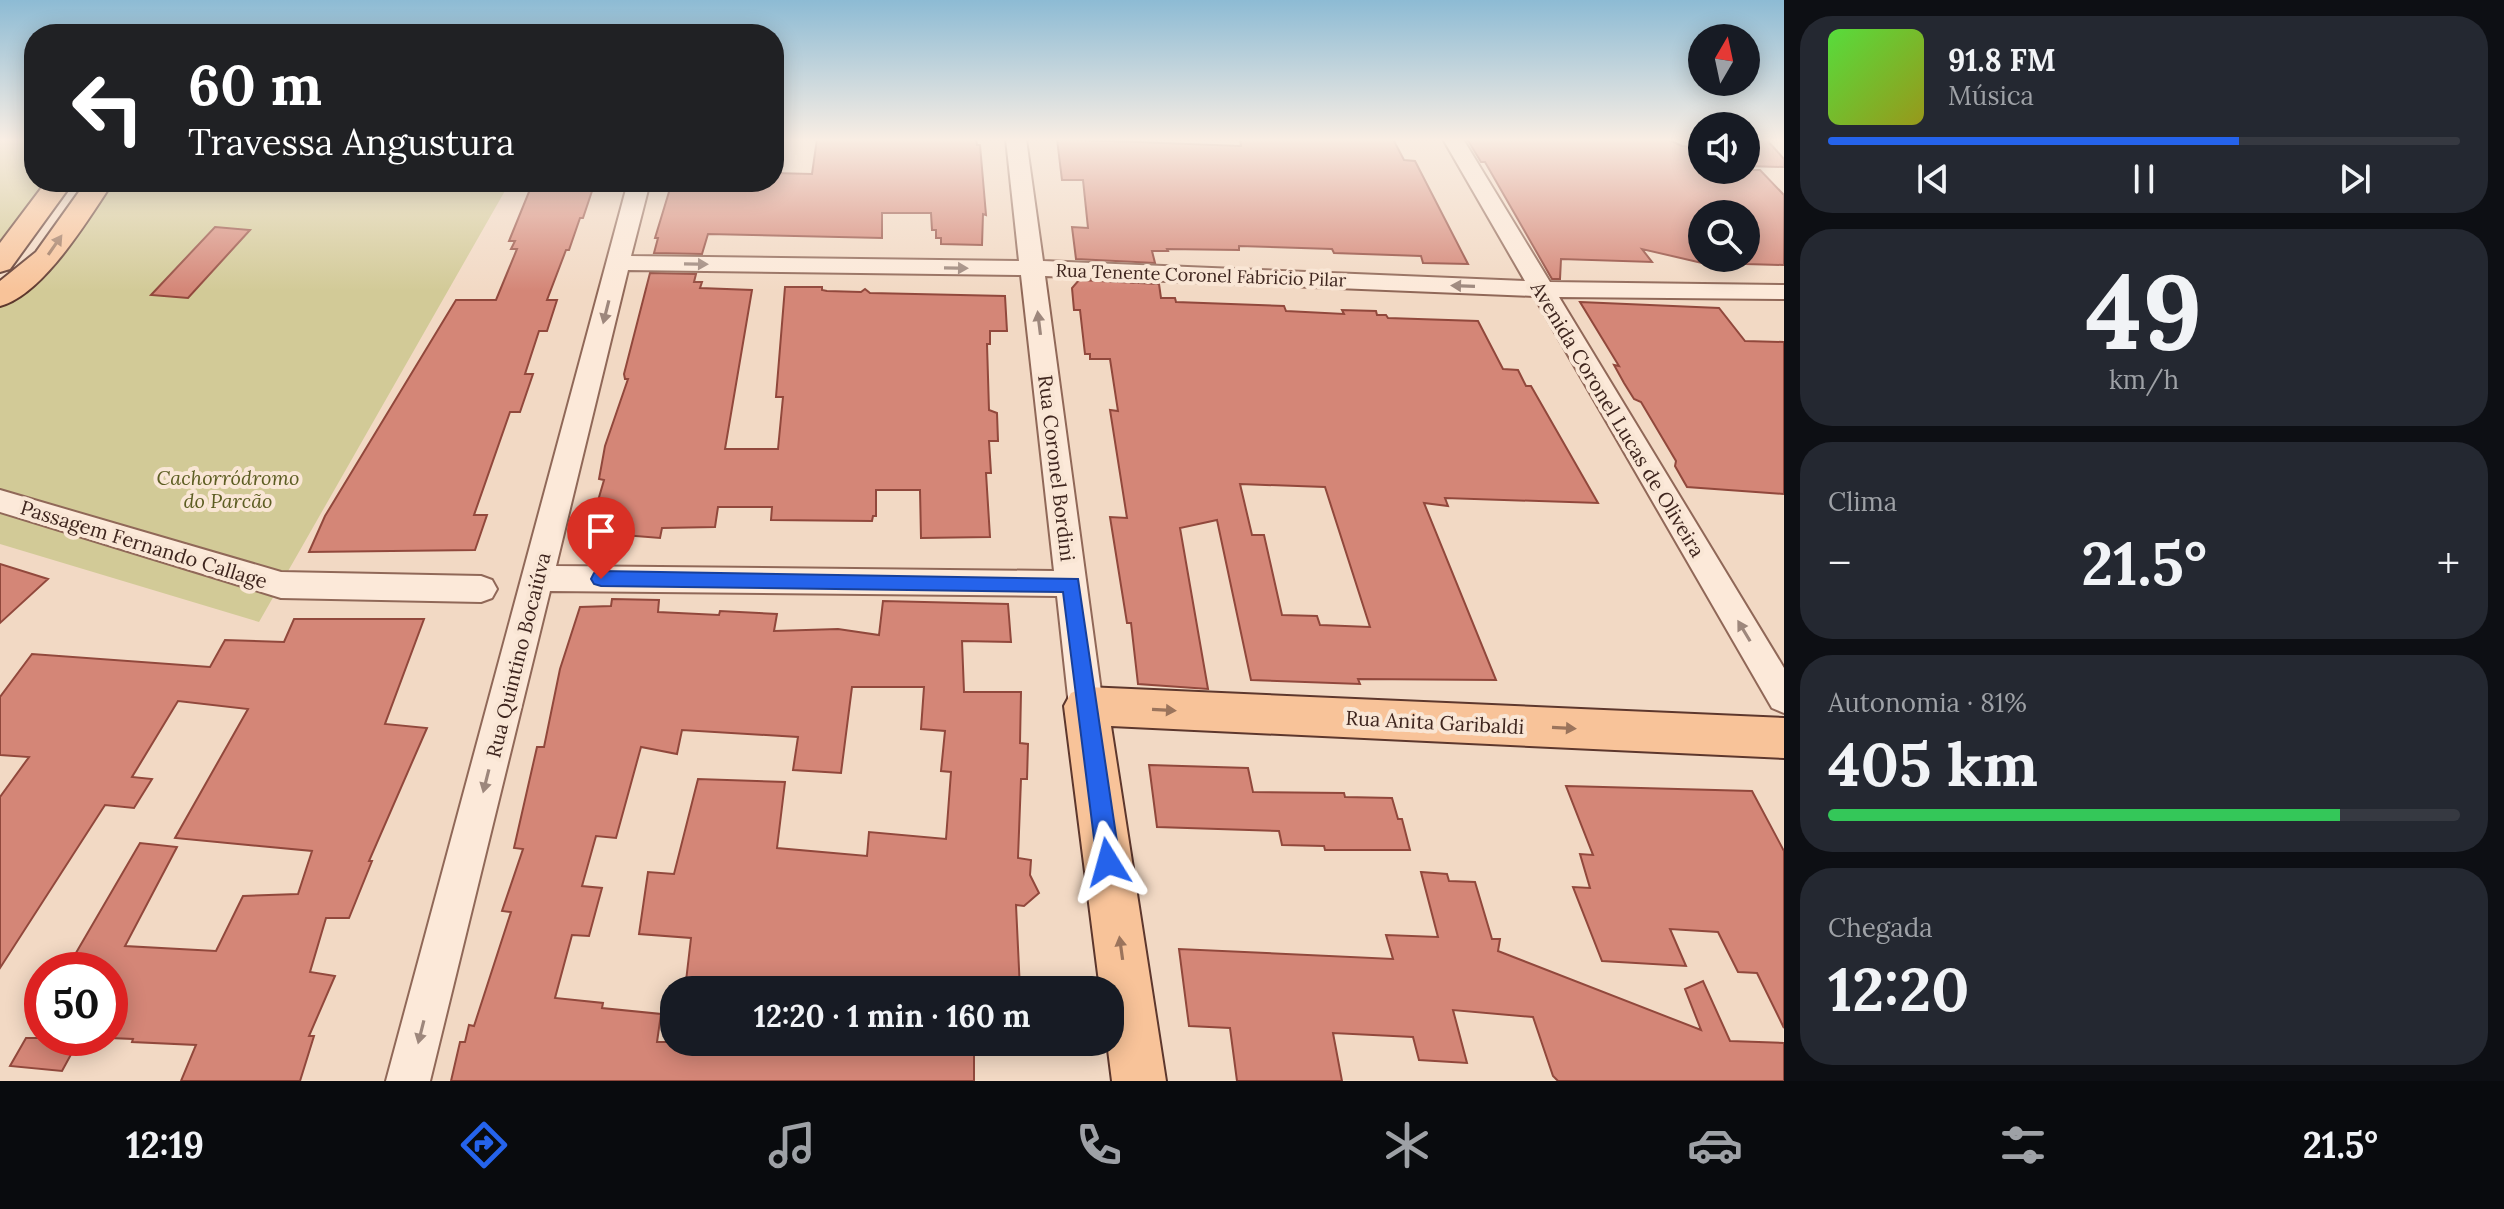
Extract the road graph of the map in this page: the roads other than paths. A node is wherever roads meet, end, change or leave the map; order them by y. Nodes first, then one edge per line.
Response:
1 (1022, 189) edge
2 (1483, 189) edge
3 (53, 192) edge
4 (93, 192) edge
5 (636, 192) edge
6 (0, 263) edge
7 (618, 263) junction
8 (1032, 268) junction
9 (1541, 289) junction
10 (1784, 292) edge
11 (0, 297) edge
12 (0, 501) edge
13 (538, 578) junction
14 (1071, 584) junction
15 (481, 589) dead end
16 (1784, 698) edge
17 (1086, 706) junction
18 (1784, 738) edge
19 (408, 1081) edge
20 (1139, 1081) edge

1 - 8 street, Rua Coronel Bordini
2 - 9 street, Avenida Coronel Lucas de Oliveira
3 - 6 main road
11 -> 4 main road
5 - 7 street, Rua Quintino Bocaiúva
7 -> 8 street, Rua Tenente Coronel Fabricio Pilar
7 -> 13 street, Rua Quintino Bocaiúva
9 -> 8 street, Rua Tenente Coronel Fabricio Pilar
14 -> 8 street, Rua Coronel Bordini
9 - 10 street, Rua Tenente Coronel Fabricio Pilar
16 -> 9 street, Avenida Coronel Lucas de Oliveira
12 - 15 street, Passagem Fernando Callage
13 - 14 street
13 -> 19 street, Rua Quintino Bocaiúva
14 - 17 street, Rua Coronel Bordini
17 -> 18 main road, Rua Anita Garibaldi
20 -> 17 main road, Rua Coronel Bordini

